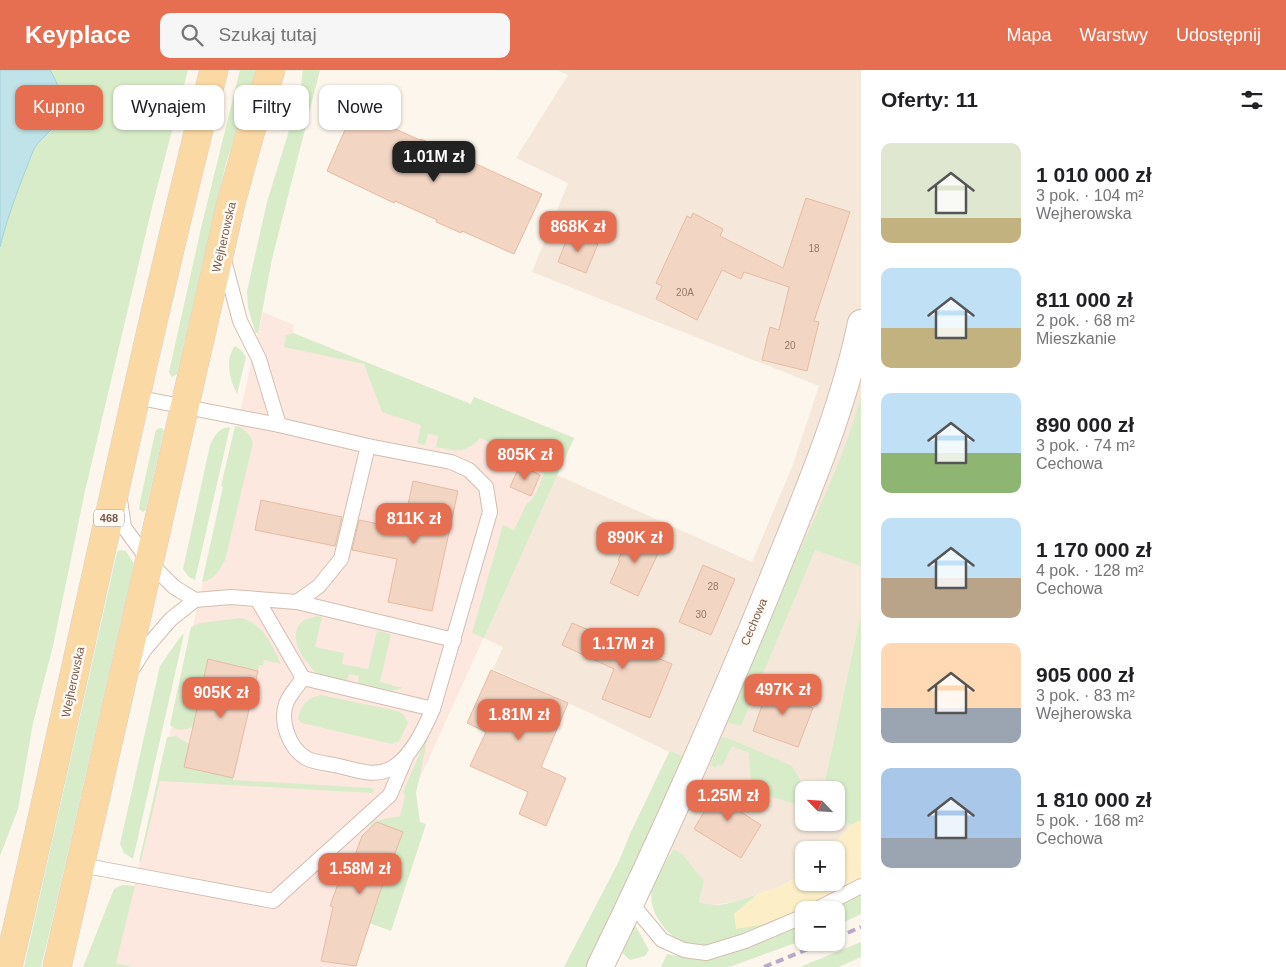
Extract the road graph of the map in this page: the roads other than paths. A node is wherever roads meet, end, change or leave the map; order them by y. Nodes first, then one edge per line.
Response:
1 (214, 70) edge
2 (271, 70) edge
3 (221, 248) junction
4 (861, 323) edge
5 (135, 397) junction
6 (184, 406) junction
7 (279, 425) junction
8 (368, 446) junction
9 (117, 480) junction
10 (150, 563) junction
11 (257, 599) junction
12 (194, 600) junction
13 (297, 602) junction
14 (454, 640) junction
15 (303, 678) junction
16 (120, 696) junction
17 (433, 709) junction
18 (407, 754) junction
19 (81, 865) junction
20 (861, 886) edge
21 (832, 901) edge
22 (631, 903) junction
23 (795, 920) edge
24 (8, 967) edge
25 (57, 967) edge
26 (600, 967) edge

1 - 5 main road, Wejherowska / 468
2 - 3 main road, Wejherowska
3 - 6 main road, Wejherowska
3 - 7 lane
4 - 22 street, Cechowa
5 - 6 lane
5 - 9 main road, Wejherowska / 468
6 - 7 lane
6 - 10 main road, Wejherowska
7 - 8 lane
8 - 13 lane
8 - 14 lane
9 - 10 lane
9 - 24 main road, Wejherowska / 468
10 - 12 lane
10 - 16 main road, Wejherowska
11 - 12 lane
11 - 13 lane
11 - 15 lane
12 - 16 lane
13 - 14 lane
14 - 17 lane
15 - 17 lane
15 - 18 lane
16 - 19 main road, Wejherowska
17 - 18 lane
18 - 19 lane
19 - 25 main road, Wejherowska
20 - 21 lane
22 - 23 lane
22 - 26 street, Cechowa

